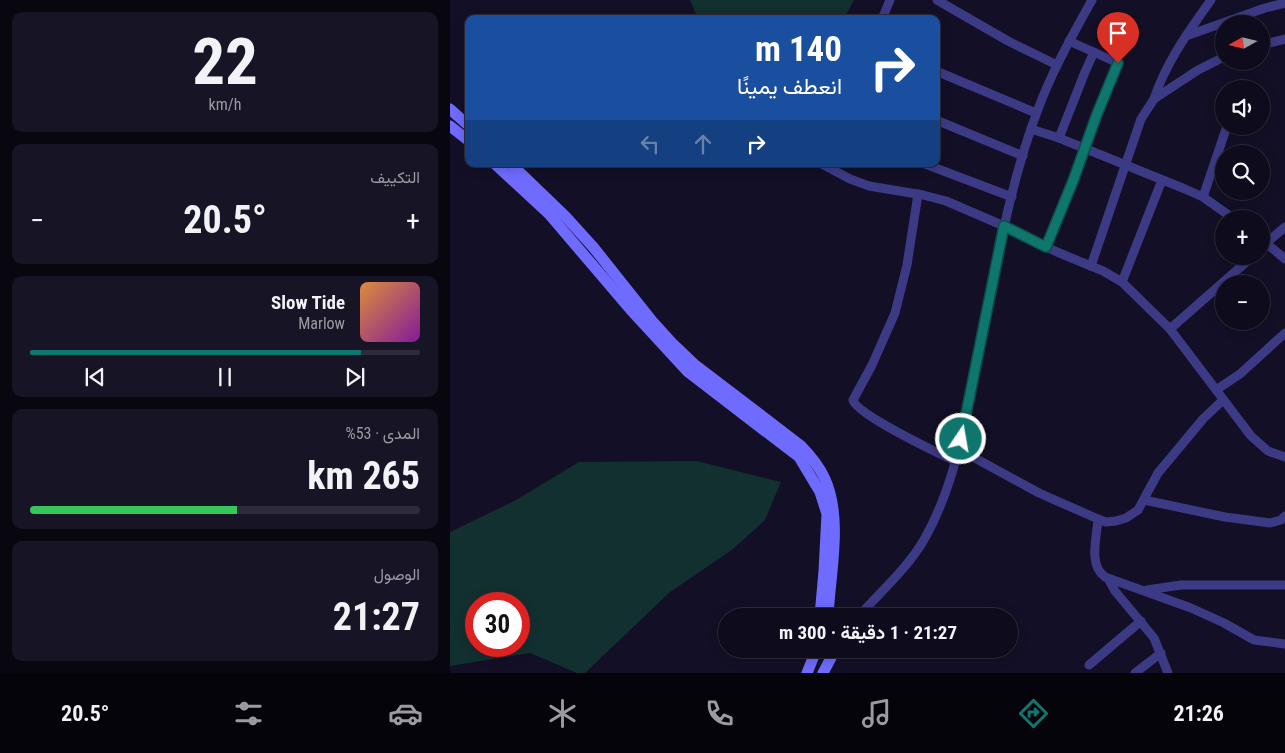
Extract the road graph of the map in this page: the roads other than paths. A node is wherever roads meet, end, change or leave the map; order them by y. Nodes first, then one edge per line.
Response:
1 (890, 0) edge
2 (937, 0) edge
3 (1092, 0) edge
4 (1211, 0) edge
5 (1285, 3) edge
6 (884, 15) edge
7 (1186, 36) junction
8 (1285, 39) edge
9 (1070, 41) junction
10 (1270, 43) edge
11 (1094, 52) junction
12 (1215, 62) edge
13 (1057, 65) junction
14 (940, 73) edge
15 (1154, 99) junction
16 (450, 109) edge
17 (1036, 113) junction
18 (465, 122) edge
19 (940, 122) edge
20 (450, 126) edge
21 (1031, 129) junction
22 (1224, 135) edge
23 (465, 138) edge
24 (1059, 138) junction
25 (1084, 150) junction
26 (1023, 156) junction
27 (1125, 165) junction
28 (498, 167) edge
29 (513, 167) edge
30 (828, 167) edge
31 (933, 167) edge
32 (1162, 180) junction
33 (918, 194) junction
34 (1012, 197) junction
35 (1203, 198) junction
36 (1221, 210) edge
37 (1004, 226) junction
38 (1285, 227) edge
39 (1270, 239) edge
40 (1046, 247) junction
41 (1270, 249) edge
42 (1285, 259) edge
43 (1243, 265) edge
44 (1091, 266) junction
45 (1122, 282) junction
46 (1170, 329) junction
47 (1285, 333) edge
48 (1216, 390) junction
49 (1224, 400) junction
50 (958, 451) junction
51 (1285, 457) edge
52 (954, 461) junction
53 (1144, 500) junction
54 (1285, 516) edge
55 (1098, 519) junction
56 (1109, 580) junction
57 (1285, 585) edge
58 (1144, 591) junction
59 (821, 608) edge
60 (829, 608) edge
61 (867, 608) edge
62 (1140, 621) junction
63 (1285, 644) edge
64 (1161, 653) junction
65 (813, 658) edge
66 (833, 658) edge
67 (1089, 665) dead end
68 (807, 673) edge
69 (823, 673) edge
70 (1135, 673) edge
71 (1168, 673) edge

1 - 6 street
2 - 13 street
3 - 9 street
4 - 7 street
5 - 7 street
7 - 15 street
8 - 10 street
9 - 11 street
9 - 13 street
11 - 24 street
11 - 25 street
12 - 15 street
13 - 17 street
14 - 17 street
15 - 27 street
16 - 18 street
17 - 21 street
19 - 26 street
20 - 23 street
21 - 24 street
21 - 26 street
22 - 35 street
24 - 25 street
25 - 27 street
25 - 40 street
26 - 34 street
27 - 32 street
27 - 44 street
28 - 59 street
29 - 60 street
30 - 33 street
31 - 34 street
32 - 35 street
32 - 45 street
33 - 37 street
33 - 52 street
34 - 37 street
35 - 36 street
37 - 40 street
37 - 50 street
38 - 39 street
40 - 44 street
41 - 42 street
43 - 46 street
44 - 45 street
45 - 46 street
46 - 48 street
47 - 48 street
48 - 49 street
49 - 51 street
49 - 53 street
50 - 52 street
50 - 55 street
52 - 61 street
53 - 54 street
53 - 55 street
55 - 56 street
56 - 58 street
56 - 62 street
57 - 58 street
58 - 63 street
62 - 64 street
62 - 67 street
64 - 70 street
64 - 71 street
65 - 68 street
66 - 69 street

